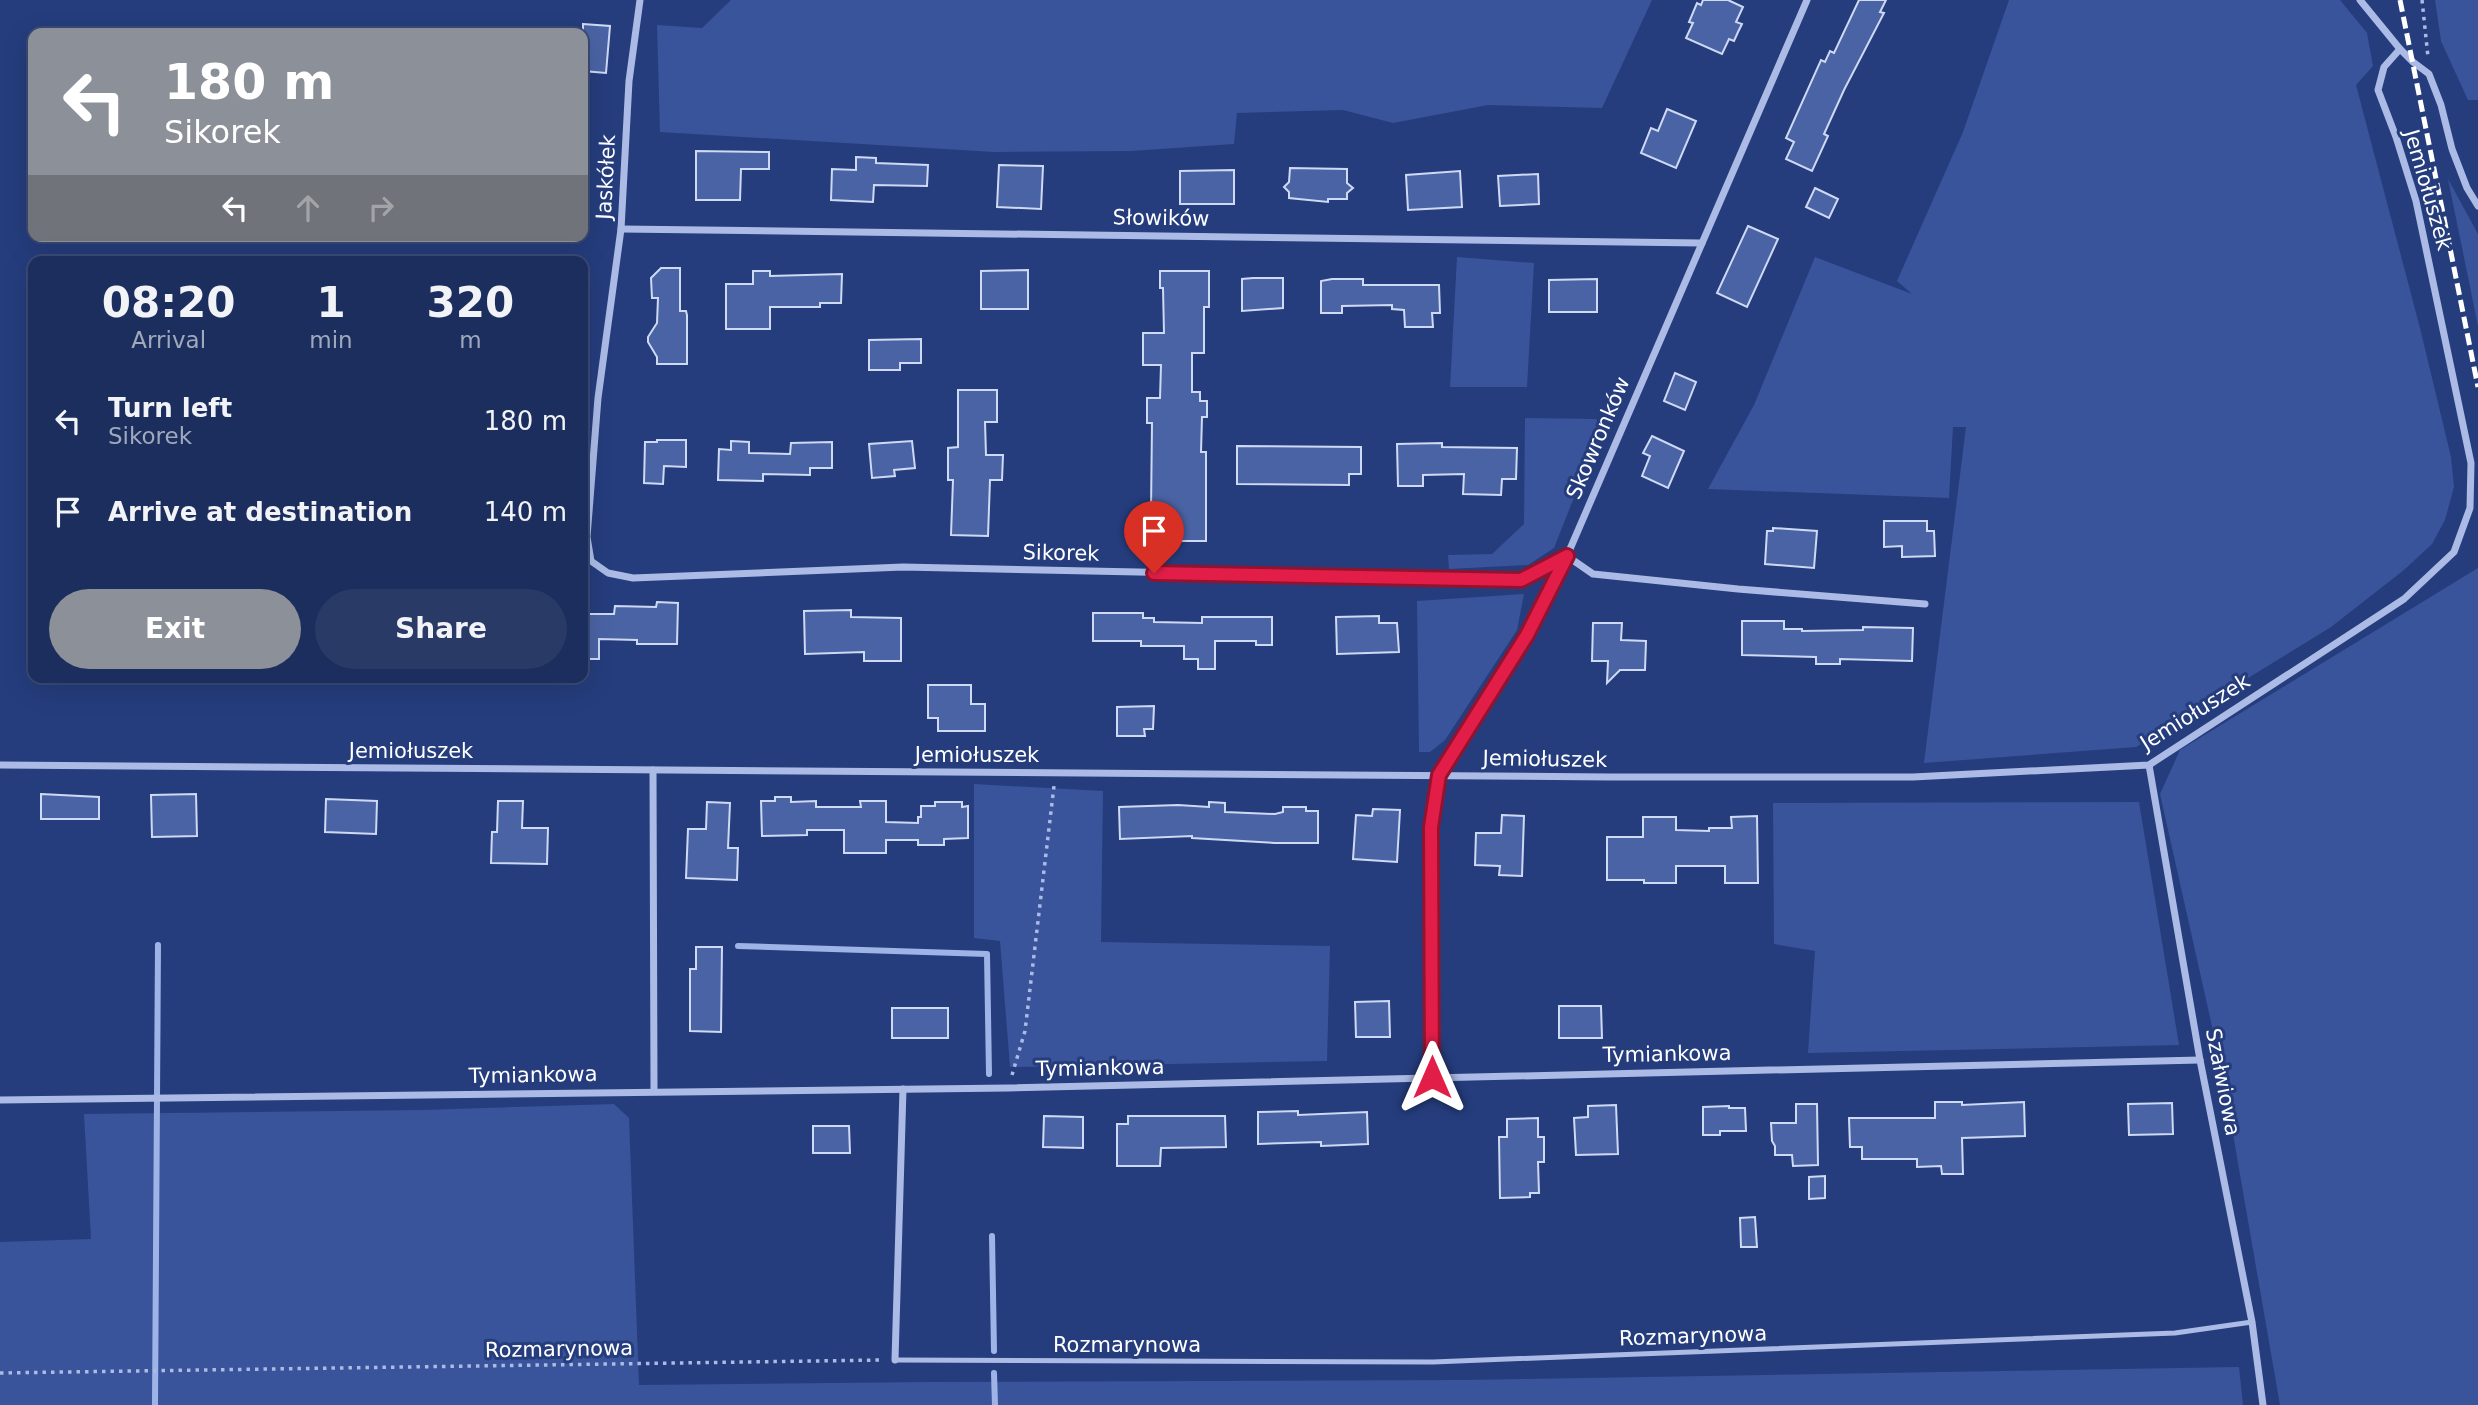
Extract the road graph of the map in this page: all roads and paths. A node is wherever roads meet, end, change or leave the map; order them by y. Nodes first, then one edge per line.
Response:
1 (640, 0) edge
2 (1807, 0) edge
3 (2360, 0) edge
4 (2422, 0) edge
5 (2400, 49) junction
6 (2429, 74) junction
7 (2478, 206) edge
8 (621, 229) junction
9 (1702, 243) junction
10 (588, 524) edge
11 (1567, 556) junction
12 (588, 563) edge
13 (633, 578) joint
14 (1925, 604) dead end
15 (0, 765) edge
16 (2149, 765) junction
17 (653, 770) junction
18 (1055, 773) junction
19 (1439, 775) junction
20 (2200, 1060) junction
21 (1432, 1077) junction
22 (903, 1088) junction
23 (1008, 1088) junction
24 (654, 1091) junction
25 (0, 1100) edge
26 (2252, 1322) junction
27 (895, 1360) junction
28 (0, 1373) edge
29 (2263, 1405) edge

1 - 8 street, Jaskółek
2 - 9 street, Skowronków
3 - 5 street
4 - 6 path
5 - 6 street
5 - 16 street, Jemiołuszek
6 - 7 street
8 - 9 street, Słowików
8 - 10 street, Jaskółek
9 - 11 street, Skowronków
11 - 13 street, Sikorek
11 - 14 street
11 - 19 street, Skowronków
12 - 13 street, Jaskółek
15 - 17 street, Jemiołuszek
16 - 19 street, Jemiołuszek
16 - 20 street, Szałwiowa
17 - 18 street, Jemiołuszek
17 - 24 street
18 - 19 street, Jemiołuszek
18 - 23 path
19 - 21 street
20 - 21 street, Tymiankowa
20 - 26 street, Szałwiowa
21 - 23 street, Tymiankowa
22 - 23 street, Tymiankowa
22 - 24 street, Tymiankowa
22 - 27 street
24 - 25 street, Tymiankowa
26 - 27 lane, Rozmarynowa
26 - 29 street, Szałwiowa
27 - 28 path, Rozmarynowa

